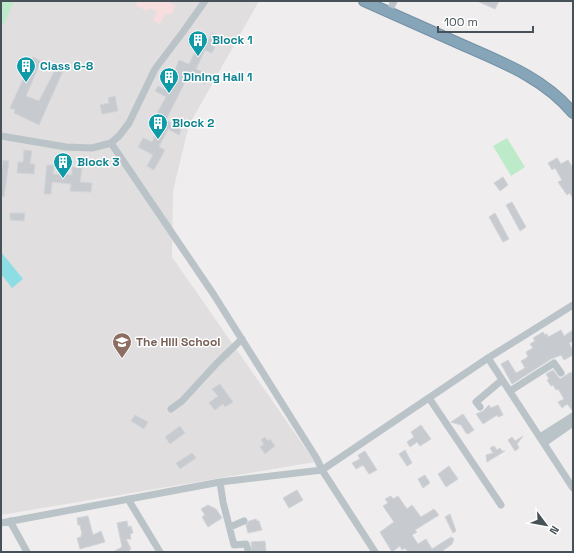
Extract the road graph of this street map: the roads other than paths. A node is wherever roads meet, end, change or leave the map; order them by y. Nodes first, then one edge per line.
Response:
1 (205, 1) edge
2 (364, 1) edge
3 (394, 1) edge
4 (389, 12) junction
5 (573, 113) edge
6 (1, 136) edge
7 (111, 143) junction
8 (573, 305) edge
9 (242, 339) junction
10 (488, 358) junction
11 (561, 373) dead end
12 (502, 380) junction
13 (510, 391) junction
14 (429, 398) junction
15 (480, 407) dead end
16 (171, 409) dead end
17 (573, 416) edge
18 (573, 423) edge
19 (542, 440) junction
20 (322, 470) junction
21 (220, 482) junction
22 (573, 488) edge
23 (128, 499) junction
24 (501, 505) dead end
25 (10, 521) junction
26 (244, 522) dead end
27 (1, 523) edge
28 (230, 527) junction
29 (248, 550) dead end
30 (28, 552) edge
31 (160, 552) edge
32 (375, 552) edge

1 - 7 street
2 - 4 highway
3 - 4 street
4 - 5 highway
6 - 7 street
7 - 9 street
8 - 10 street
9 - 16 street
9 - 20 street
10 - 12 street
10 - 14 street
11 - 13 street
12 - 13 street
12 - 15 street
13 - 19 street
14 - 20 street
14 - 24 street
17 - 19 street
18 - 19 street
19 - 22 street
20 - 21 street
20 - 32 street
21 - 23 street
21 - 28 street
23 - 25 street
23 - 31 street
25 - 27 street
25 - 30 street
26 - 28 street
28 - 29 street

